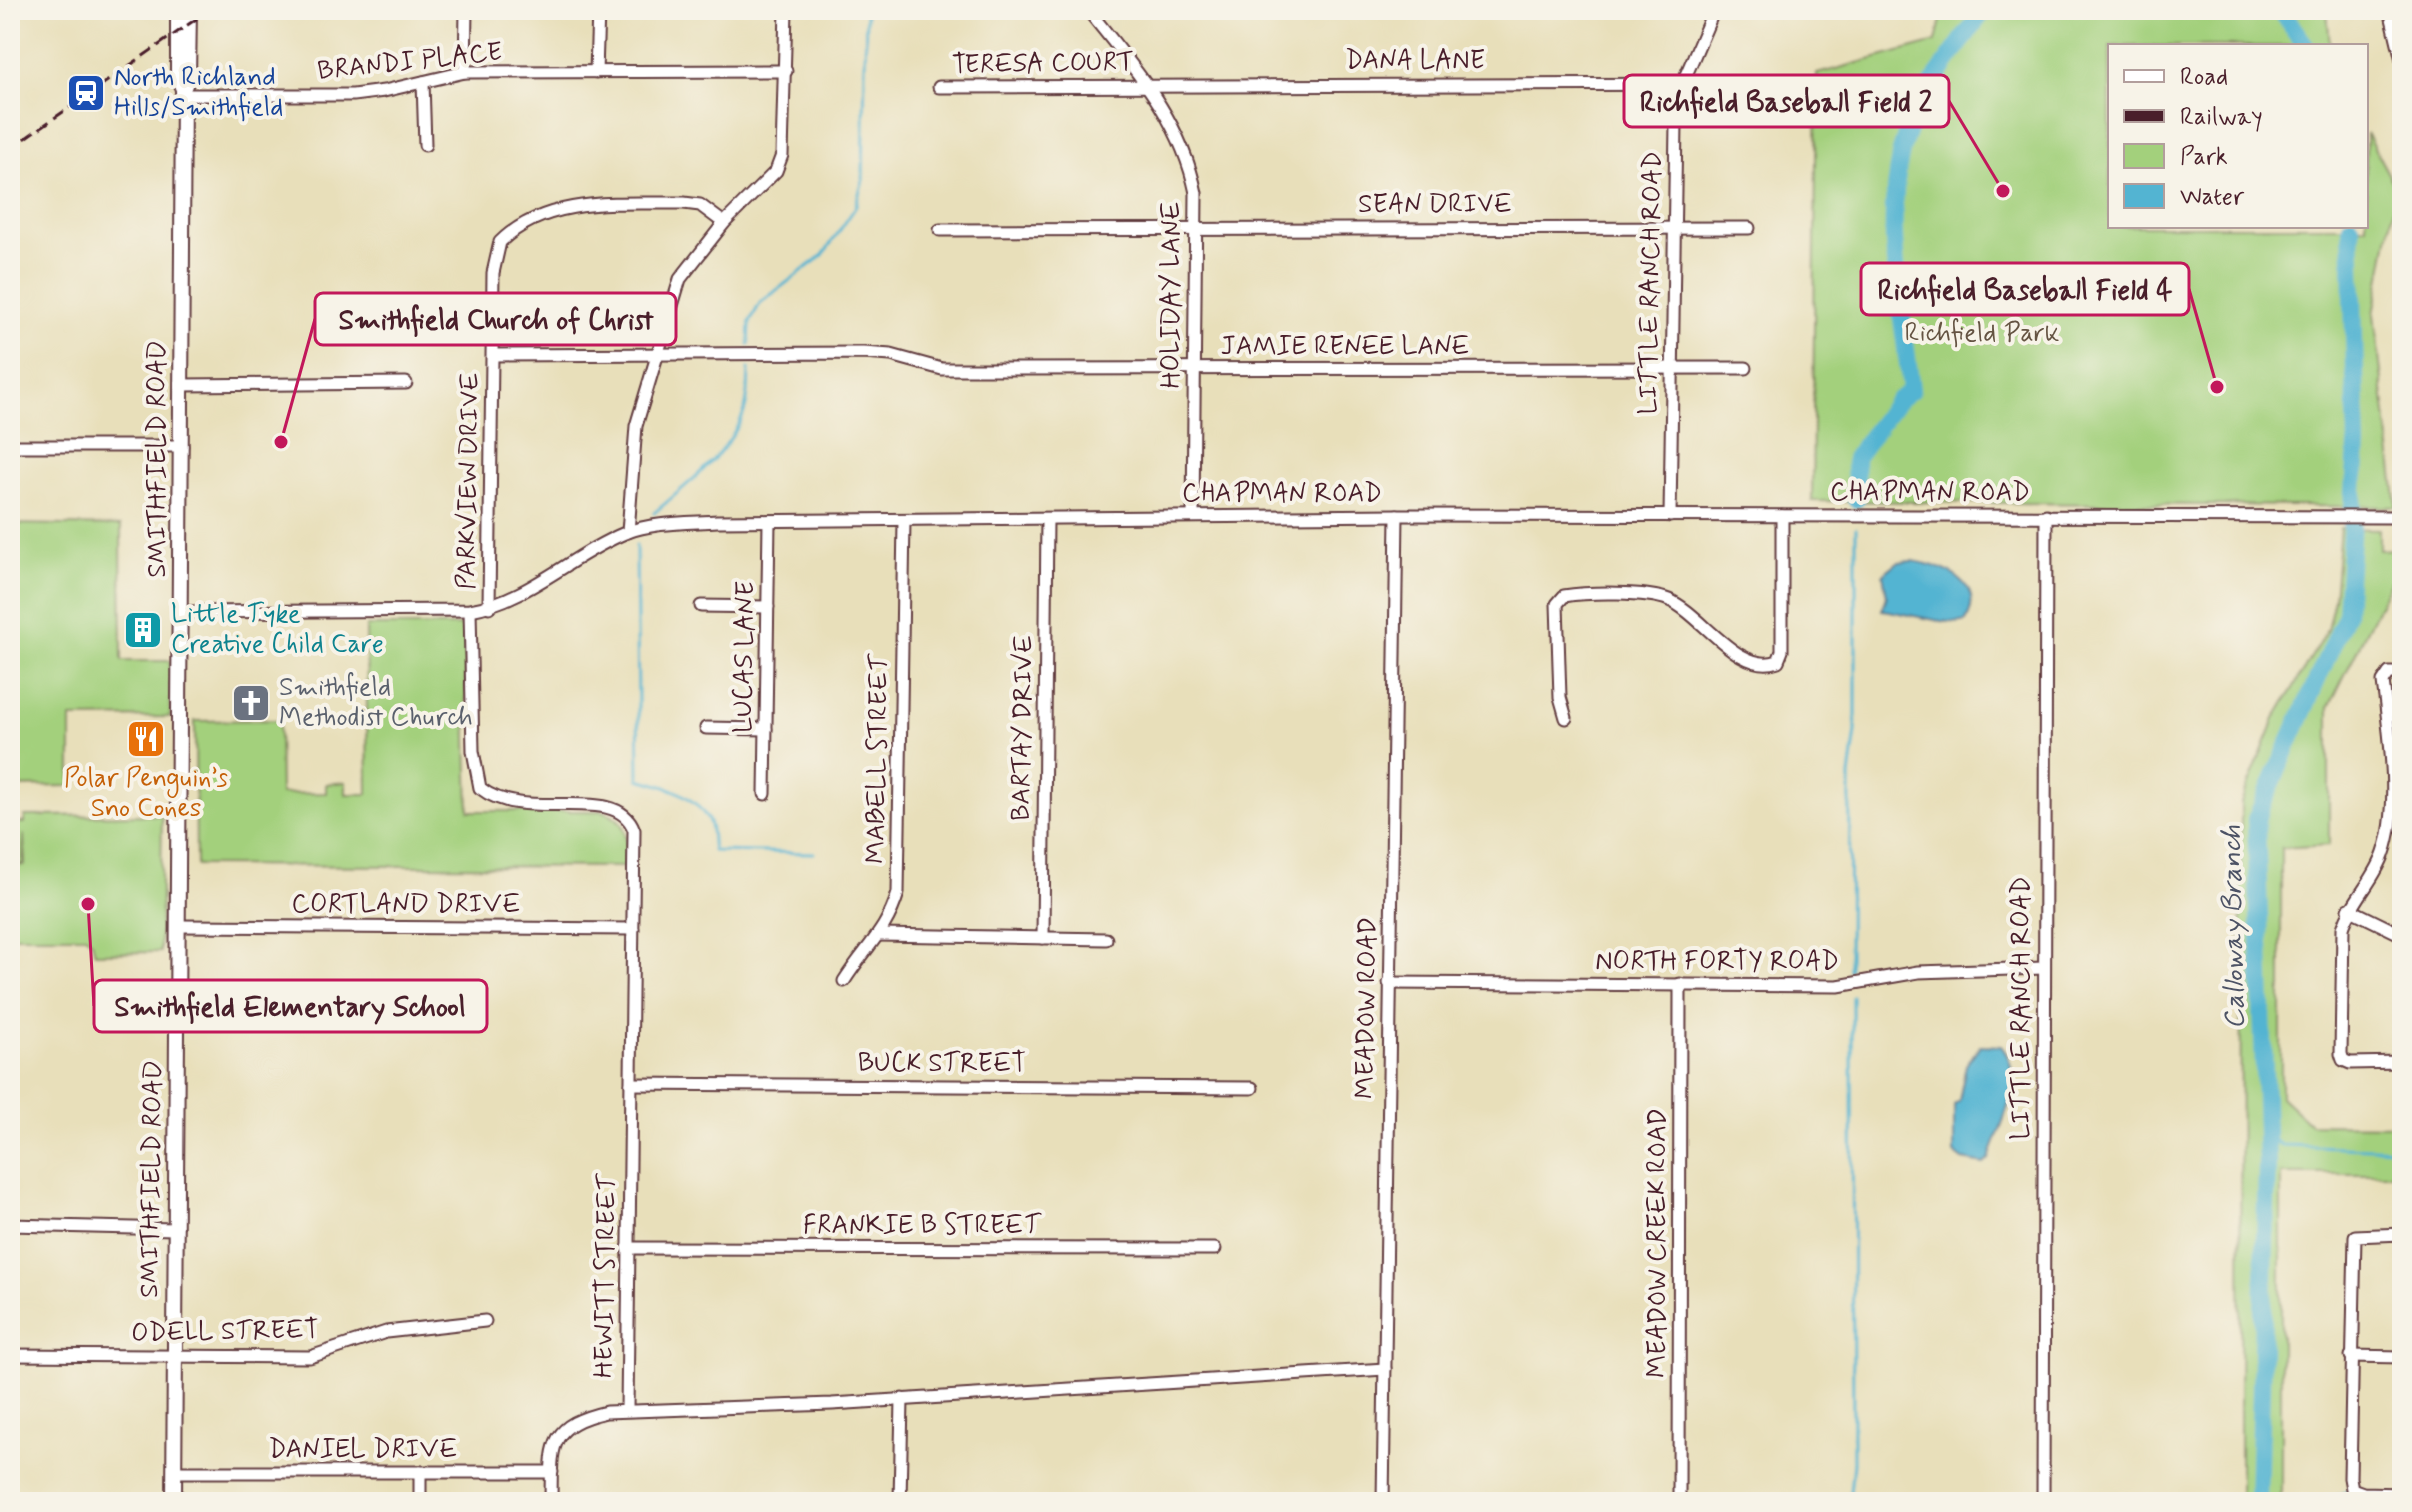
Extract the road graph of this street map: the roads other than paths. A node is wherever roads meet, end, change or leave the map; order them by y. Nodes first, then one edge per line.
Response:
1 (178, 10) edge
2 (189, 10) edge
3 (466, 10) edge
4 (598, 10) edge
5 (786, 10) edge
6 (1088, 10) edge
7 (1714, 10) edge
8 (2390, 10) edge
9 (2402, 60) edge
10 (786, 71) junction
11 (465, 72) junction
12 (596, 72) junction
13 (423, 82) junction
14 (1683, 82) junction
15 (1749, 84) dead end
16 (1148, 85) junction
17 (939, 87) dead end
18 (183, 92) junction
19 (425, 145) dead end
20 (724, 223) junction
21 (1197, 227) junction
22 (1674, 228) junction
23 (1749, 228) dead end
24 (940, 230) dead end
25 (493, 355) junction
26 (655, 355) junction
27 (1746, 368) dead end
28 (1672, 369) junction
29 (1193, 370) junction
30 (406, 383) dead end
31 (182, 385) junction
32 (10, 446) edge
33 (182, 446) junction
34 (1397, 515) junction
35 (2046, 515) junction
36 (1193, 516) junction
37 (1670, 516) junction
38 (1782, 516) junction
39 (2398, 517) edge
40 (1047, 519) junction
41 (769, 521) junction
42 (904, 521) junction
43 (628, 532) junction
44 (701, 606) dead end
45 (489, 607) junction
46 (768, 607) junction
47 (470, 610) junction
48 (182, 612) junction
49 (2402, 673) edge
50 (1566, 718) dead end
51 (706, 728) dead end
52 (766, 729) junction
53 (765, 794) dead end
54 (2396, 799) edge
55 (2349, 909) junction
56 (180, 926) junction
57 (633, 929) junction
58 (879, 935) junction
59 (2402, 935) edge
60 (1043, 938) junction
61 (1106, 939) dead end
62 (2043, 968) junction
63 (844, 981) dead end
64 (1389, 983) junction
65 (1680, 984) junction
66 (2402, 1062) edge
67 (631, 1084) junction
68 (1252, 1088) dead end
69 (10, 1225) edge
70 (175, 1229) junction
71 (2402, 1234) edge
72 (628, 1248) junction
73 (1215, 1249) dead end
74 (485, 1321) dead end
75 (10, 1355) edge
76 (175, 1356) junction
77 (2351, 1356) junction
78 (2402, 1357) edge
79 (1385, 1369) junction
80 (902, 1399) junction
81 (627, 1410) junction
82 (175, 1472) junction
83 (420, 1472) junction
84 (552, 1472) junction
85 (2402, 1494) edge
86 (174, 1502) edge
87 (420, 1502) edge
88 (551, 1502) edge
89 (900, 1502) edge
90 (1383, 1502) edge
91 (1679, 1502) edge
92 (2043, 1502) edge

1 - 18 main road, SMITHFIELD ROAD
2 - 18 main road, SMITHFIELD ROAD
3 - 11 street
4 - 12 street
5 - 10 street
6 - 16 street, HOLIDAY LANE
7 - 14 street, LITTLE RANCH ROAD
8 - 9 street
10 - 12 street, BRANDI PLACE
10 - 20 street
11 - 12 street, BRANDI PLACE
11 - 13 street, BRANDI PLACE
13 - 18 street, BRANDI PLACE
13 - 19 street
14 - 15 street, DANA LANE
14 - 16 street, DANA LANE
14 - 22 street, LITTLE RANCH ROAD
16 - 17 street, TERESA COURT
16 - 21 street, HOLIDAY LANE
18 - 31 main road, SMITHFIELD ROAD
20 - 25 street, PARKVIEW DRIVE
20 - 26 street
21 - 22 street, SEAN DRIVE
21 - 24 street, SEAN DRIVE
21 - 29 street, HOLIDAY LANE
22 - 23 street, SEAN DRIVE
22 - 28 street, LITTLE RANCH ROAD
25 - 26 street, JAMIE RENEE LANE
25 - 45 street, PARKVIEW DRIVE
26 - 29 street, JAMIE RENEE LANE
26 - 43 street
27 - 28 street, JAMIE RENEE LANE
28 - 29 street, JAMIE RENEE LANE
28 - 37 street, LITTLE RANCH ROAD
29 - 36 street, HOLIDAY LANE
30 - 31 street
31 - 33 main road, SMITHFIELD ROAD
32 - 33 street
33 - 48 main road, SMITHFIELD ROAD
34 - 36 street, CHAPMAN ROAD
34 - 37 street, CHAPMAN ROAD
34 - 64 street, MEADOW ROAD
35 - 38 street, CHAPMAN ROAD
35 - 39 street, CHAPMAN ROAD
35 - 62 street, LITTLE RANCH ROAD
36 - 40 street, CHAPMAN ROAD
37 - 38 street, CHAPMAN ROAD
38 - 50 street
40 - 42 street, CHAPMAN ROAD
40 - 60 street, BARTAY DRIVE
41 - 42 street, CHAPMAN ROAD
41 - 43 street, CHAPMAN ROAD
41 - 46 street, LUCAS LANE
42 - 58 street, MABELL STREET
43 - 45 street, CHAPMAN ROAD
44 - 46 street
45 - 47 street, CHAPMAN ROAD
46 - 52 street, LUCAS LANE
47 - 48 street, CHAPMAN ROAD
47 - 57 street, HEWITT STREET
48 - 56 main road, SMITHFIELD ROAD
49 - 54 street
51 - 52 street
52 - 53 street, LUCAS LANE
54 - 55 street
55 - 59 street
55 - 66 street
56 - 57 street, CORTLAND DRIVE
56 - 70 main road, SMITHFIELD ROAD
57 - 67 street, HEWITT STREET
58 - 60 street
58 - 63 street, MABELL STREET
60 - 61 street
62 - 65 street, NORTH FORTY ROAD
62 - 92 street, LITTLE RANCH ROAD
64 - 65 street, NORTH FORTY ROAD
64 - 79 street, MEADOW ROAD
65 - 91 street, MEADOW CREEK ROAD
67 - 68 street, BUCK STREET
67 - 72 street, HEWITT STREET
69 - 70 street
70 - 76 main road, SMITHFIELD ROAD
71 - 77 street
72 - 73 street, FRANKIE B STREET
72 - 81 street, HEWITT STREET
74 - 76 street, ODELL STREET
75 - 76 street, ODELL STREET
76 - 82 main road, SMITHFIELD ROAD
77 - 78 street
77 - 85 street
79 - 80 street, HEWITT STREET
79 - 90 street, MEADOW ROAD
80 - 81 street, HEWITT STREET
80 - 89 street
81 - 84 street
82 - 83 street, DANIEL DRIVE
82 - 86 main road, SMITHFIELD ROAD
83 - 84 street, DANIEL DRIVE
83 - 87 street
84 - 88 street

